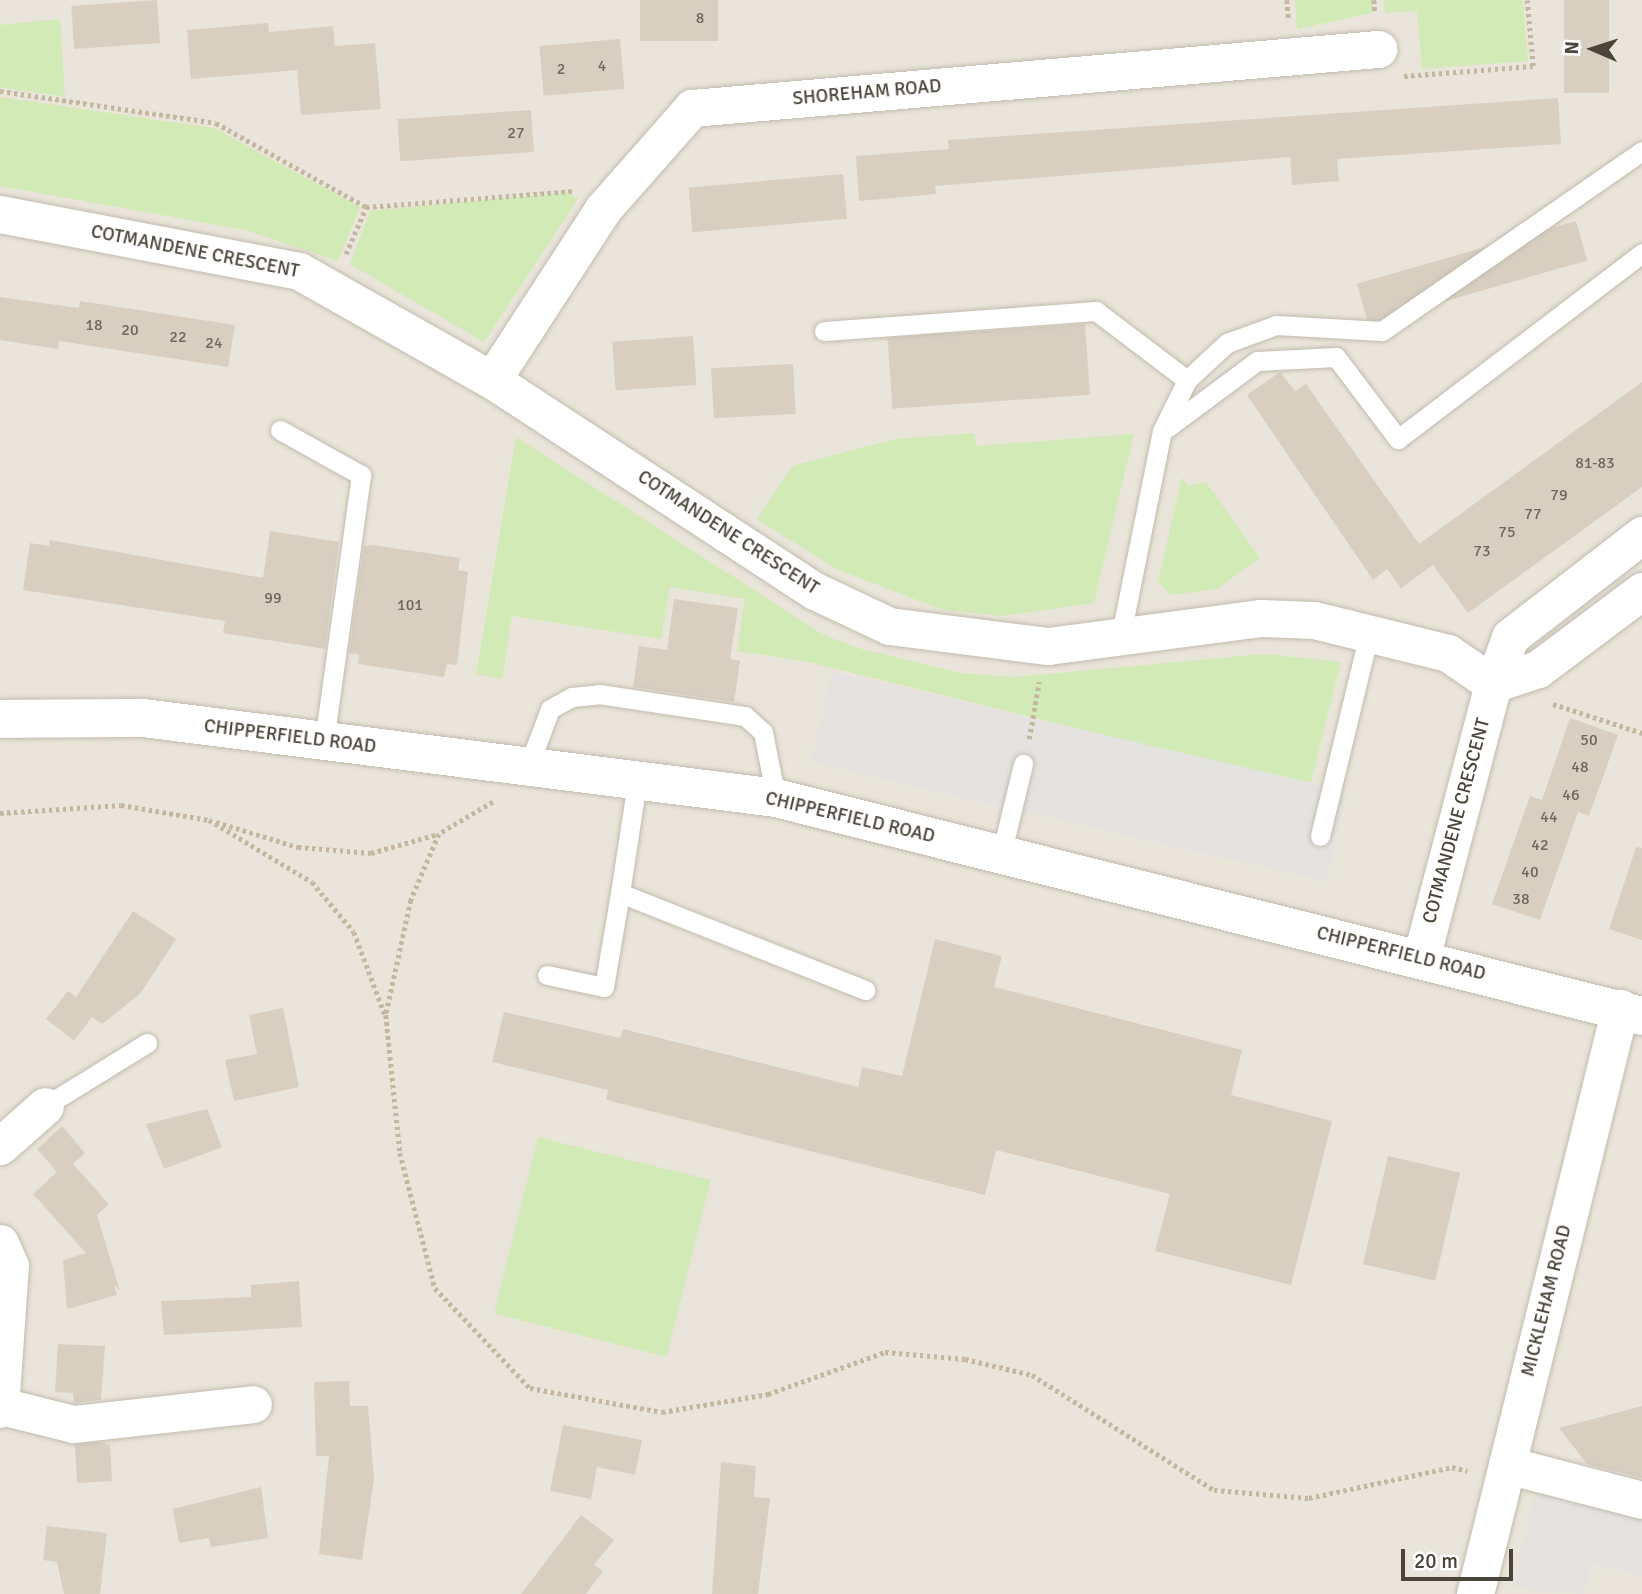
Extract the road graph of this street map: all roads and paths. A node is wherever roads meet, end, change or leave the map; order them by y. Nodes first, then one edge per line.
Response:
1 (1374, 0) edge
2 (1527, 0) edge
3 (1378, 49) junction
4 (0, 91) edge
5 (1642, 151) edge
6 (366, 207) junction
7 (603, 209) junction
8 (0, 214) edge
9 (1642, 253) edge
10 (332, 287) junction
11 (824, 331) dead end
12 (492, 380) junction
13 (1187, 380) junction
14 (280, 430) dead end
15 (1162, 431) junction
16 (1642, 535) edge
17 (1642, 591) edge
18 (1370, 630) junction
19 (1120, 639) junction
20 (1040, 677) dead end
21 (1493, 684) junction
22 (0, 719) edge
23 (1032, 720) dead end
24 (1642, 733) edge
25 (324, 741) junction
26 (1023, 764) dead end
27 (538, 768) junction
28 (637, 782) junction
29 (776, 798) junction
30 (0, 813) edge
31 (209, 820) junction
32 (439, 834) junction
33 (1320, 836) dead end
34 (1001, 855) junction
35 (620, 893) junction
36 (1421, 958) junction
37 (547, 975) dead end
38 (865, 990) dead end
39 (1631, 1012) edge
40 (386, 1016) junction
41 (147, 1043) dead end
42 (46, 1106) joint
43 (0, 1146) edge
44 (0, 1243) edge
45 (253, 1404) dead end
46 (1, 1407) edge
47 (1505, 1473) junction
48 (1642, 1500) edge
49 (1475, 1594) edge

1 - 3 path
2 - 3 path
3 - 7 street, SHOREHAM ROAD
4 - 6 path
5 - 13 lane
6 - 7 path
6 - 10 path
7 - 12 street, SHOREHAM ROAD
8 - 10 street, COTMANDENE CRESCENT
9 - 15 lane
10 - 12 street, COTMANDENE CRESCENT
11 - 13 lane
12 - 19 street, COTMANDENE CRESCENT
13 - 15 lane
14 - 25 lane
15 - 19 lane
16 - 21 street, COTMANDENE CRESCENT
17 - 21 street
18 - 19 street, COTMANDENE CRESCENT
18 - 21 street, COTMANDENE CRESCENT
18 - 33 lane
20 - 23 path
21 - 24 path
21 - 36 street, COTMANDENE CRESCENT
22 - 25 street, CHIPPERFIELD ROAD
25 - 27 street, CHIPPERFIELD ROAD
26 - 34 lane
27 - 28 street, CHIPPERFIELD ROAD
27 - 29 lane
27 - 32 path
28 - 29 street, CHIPPERFIELD ROAD
28 - 35 lane
29 - 34 street, CHIPPERFIELD ROAD
30 - 31 path
31 - 32 path
31 - 40 path
32 - 40 path
34 - 36 street, CHIPPERFIELD ROAD
35 - 37 lane
35 - 38 lane
36 - 39 street, CHIPPERFIELD ROAD
39 - 47 street, MICKLEHAM ROAD
40 - 47 path
41 - 42 lane
42 - 43 street
44 - 46 street
45 - 46 street
47 - 48 street
47 - 49 street, MICKLEHAM ROAD

